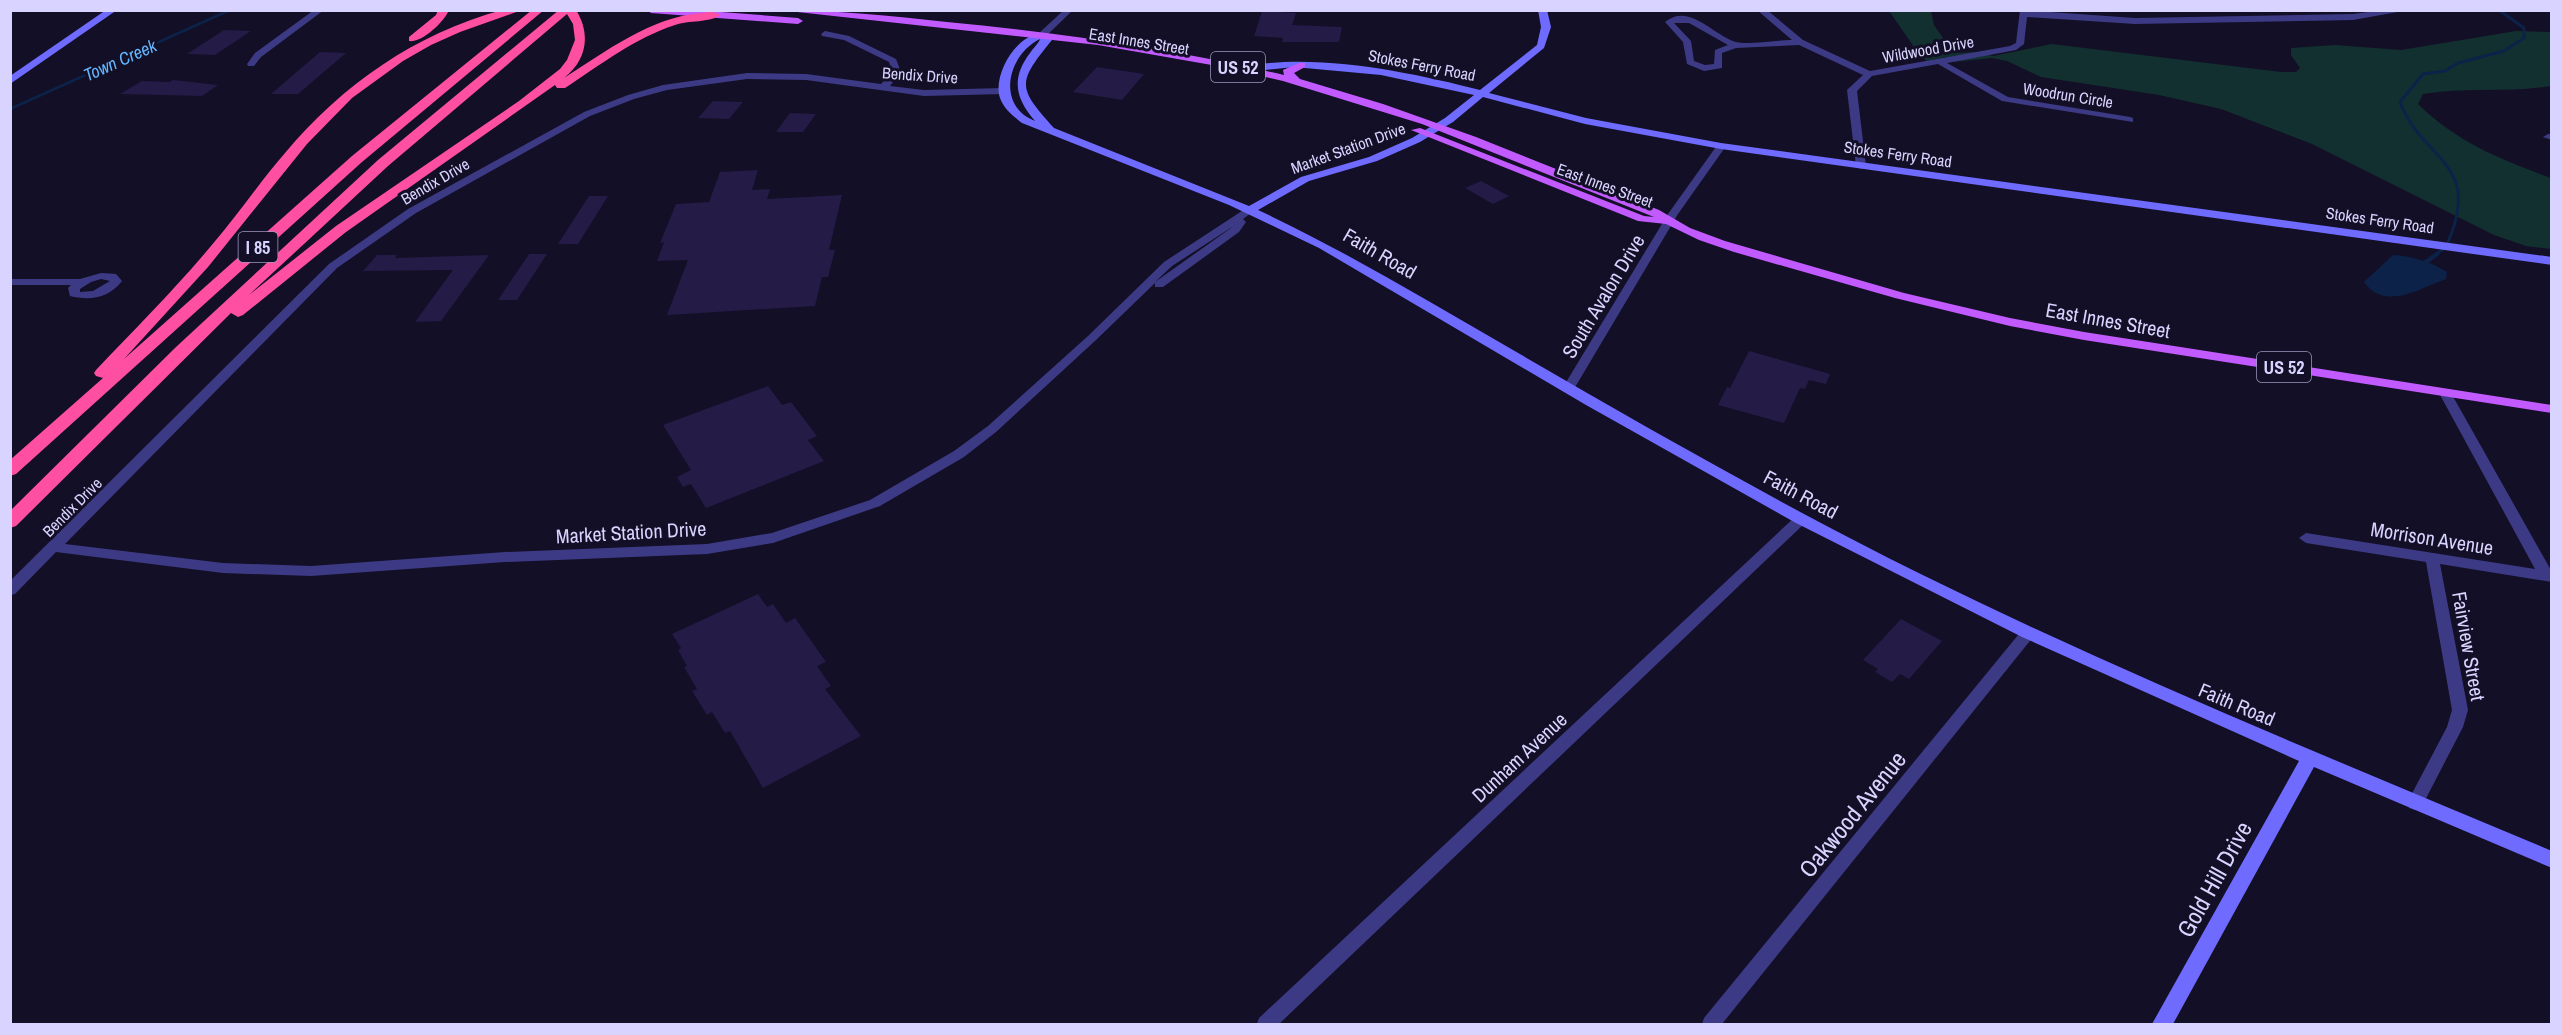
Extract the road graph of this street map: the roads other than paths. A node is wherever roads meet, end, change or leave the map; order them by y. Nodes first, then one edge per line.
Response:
1 (113, 10) edge
2 (320, 10) edge
3 (444, 10) edge
4 (517, 10) edge
5 (538, 10) edge
6 (568, 10) edge
7 (651, 10) edge
8 (783, 10) edge
9 (1070, 10) edge
10 (1542, 10) edge
11 (1761, 10) edge
12 (2234, 10) edge
13 (2405, 10) edge
14 (2024, 12) edge
15 (2387, 12) edge
16 (714, 15) junction
17 (2245, 18) junction
18 (825, 34) dead end
19 (1042, 40) junction
20 (1028, 42) junction
21 (1800, 42) junction
22 (1735, 45) junction
23 (1940, 62) junction
24 (251, 64) dead end
25 (1302, 65) junction
26 (1246, 69) junction
27 (1869, 74) junction
28 (10, 81) edge
29 (1301, 82) junction
30 (883, 88) junction
31 (1004, 91) junction
32 (1482, 94) junction
33 (330, 112) junction
34 (2130, 120) dead end
35 (1438, 127) junction
36 (1049, 129) junction
37 (1427, 134) junction
38 (1720, 146) junction
39 (455, 151) junction
40 (1861, 166) junction
41 (1250, 210) junction
42 (1669, 222) junction
43 (2552, 261) edge
44 (10, 282) edge
45 (10, 287) edge
46 (182, 350) junction
47 (1568, 389) junction
48 (2445, 393) junction
49 (2552, 408) edge
50 (45, 437) junction
51 (10, 470) edge
52 (1801, 519) junction
53 (10, 522) edge
54 (2306, 538) dead end
55 (53, 548) junction
56 (2432, 558) junction
57 (2549, 577) edge
58 (10, 590) edge
59 (2028, 633) junction
60 (2310, 758) junction
61 (2415, 803) junction
62 (2552, 860) edge
63 (1266, 1024) edge
64 (1712, 1024) edge
65 (2162, 1024) edge

1 - 28 street
2 - 24 street
3 - 33 highway
4 - 33 highway
5 - 50 highway, I 85
6 - 39 highway
6 - 46 highway, I 85
7 - 16 main road
8 - 19 main road, East Innes Street / US 52
9 - 19 street, Faith Road
10 - 32 street, Market Station Drive
11 - 21 street
12 - 17 street
13 - 15 street
14 - 17 street
14 - 23 street, Wildwood Drive
15 - 17 street
16 - 20 main road
16 - 39 highway
18 - 30 street
19 - 20 street, Faith Road
19 - 26 main road, East Innes Street / US 52
19 - 36 street, Faith Road
19 - 37 main road, East Innes Street / US 52
20 - 31 street, Faith Road
21 - 22 street
21 - 27 street
22 - 22 street
23 - 27 street, Wildwood Drive
23 - 34 street, Woodrun Circle
25 - 26 street, Stokes Ferry Road
25 - 29 main road
25 - 32 street, Stokes Ferry Road
26 - 29 main road, East Innes Street / US 52
27 - 40 street, Wildwood Drive
29 - 35 main road, East Innes Street / US 52
30 - 31 street, Bendix Drive
30 - 55 street, Bendix Drive
31 - 36 street, Faith Road
32 - 35 street, Market Station Drive
32 - 38 street, Stokes Ferry Road
33 - 50 highway
35 - 37 street, Market Station Drive
35 - 42 main road, East Innes Street / US 52
36 - 41 street, Faith Road
37 - 41 street, Market Station Drive
37 - 42 main road, East Innes Street / US 52
38 - 40 street, Stokes Ferry Road
38 - 42 street, South Avalon Drive
39 - 46 highway
40 - 43 street, Stokes Ferry Road
41 - 47 street, Faith Road
41 - 55 street, Market Station Drive
42 - 47 street, South Avalon Drive
42 - 48 main road, East Innes Street / US 52
44 - 45 street
46 - 53 highway, I 85
47 - 52 street, Faith Road
48 - 49 main road, East Innes Street / US 52
48 - 57 street
50 - 51 highway, I 85
52 - 59 street, Faith Road
52 - 63 street, Dunham Avenue
54 - 56 street, Morrison Avenue
55 - 58 street, Bendix Drive
56 - 57 street, Morrison Avenue
56 - 61 street, Fairview Street
59 - 60 street, Faith Road
59 - 64 street, Oakwood Avenue
60 - 61 street, Faith Road
60 - 65 street, Gold Hill Drive
61 - 62 street, Faith Road

